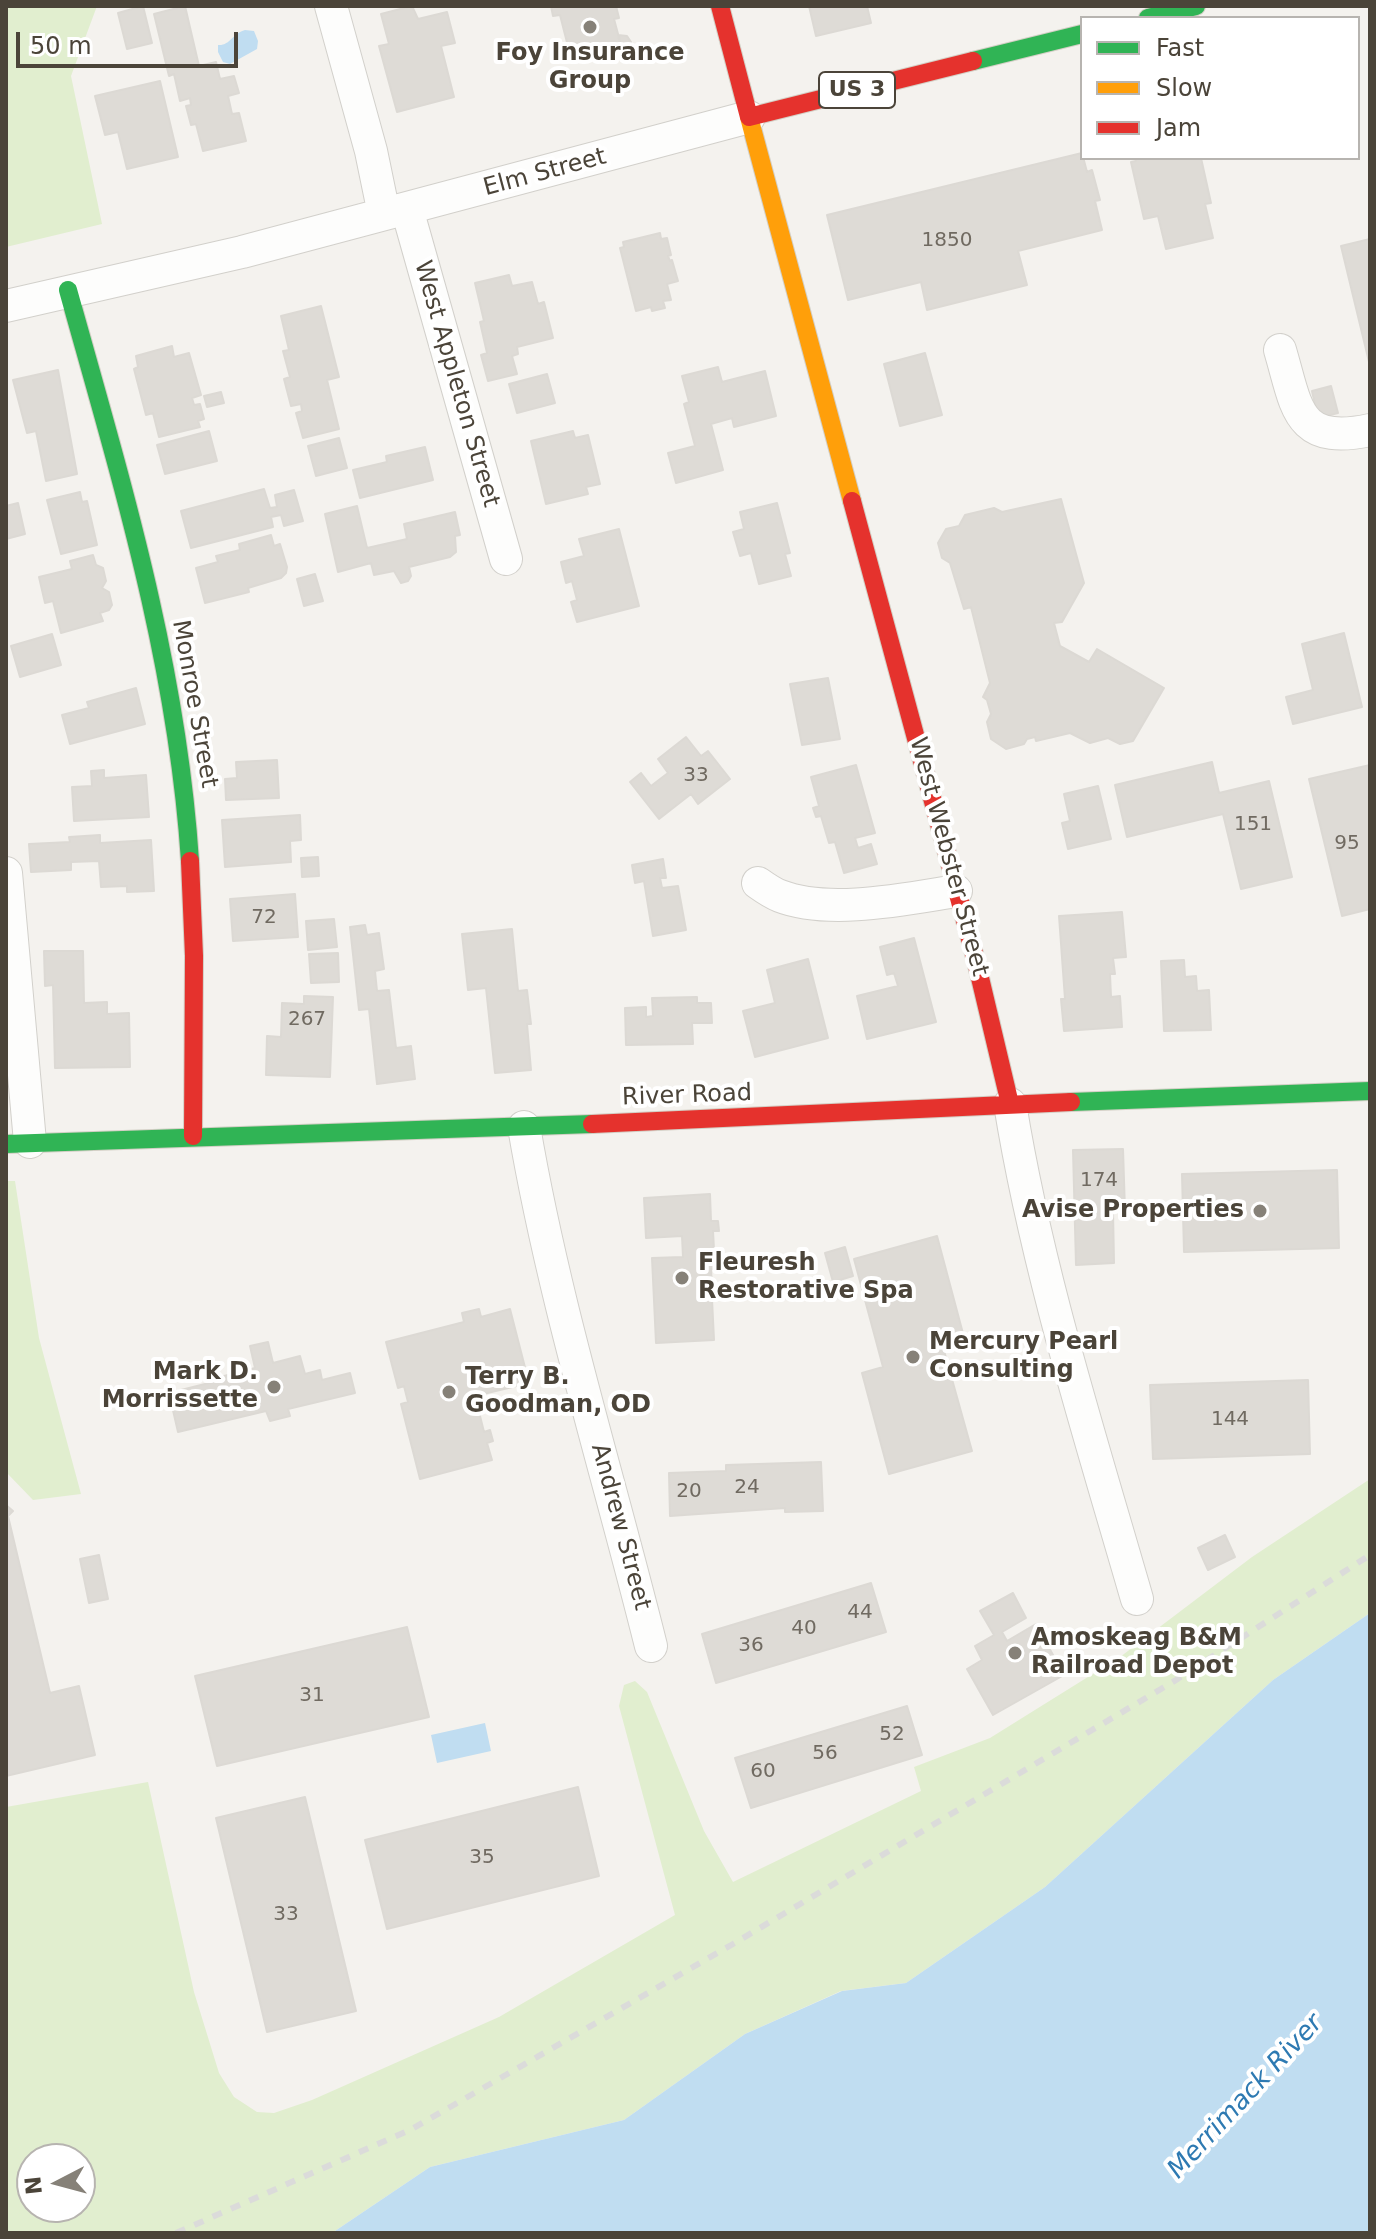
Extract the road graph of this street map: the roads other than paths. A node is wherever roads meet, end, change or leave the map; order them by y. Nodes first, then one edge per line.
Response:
1 (331, 6) edge
2 (720, 6) edge
3 (1196, 6) edge
4 (1156, 16) edge
5 (1080, 34) edge
6 (749, 117) junction
7 (396, 212) junction
8 (68, 290) junction
9 (6, 306) edge
10 (1280, 350) dead end
11 (1370, 430) edge
12 (506, 559) dead end
13 (6, 873) edge
14 (758, 883) dead end
15 (956, 891) junction
16 (1370, 1091) edge
17 (1010, 1104) junction
18 (524, 1127) junction
19 (193, 1136) junction
20 (18, 1143) edge
21 (1137, 1599) dead end
22 (651, 1646) dead end

1 - 7 street, West Appleton Street
2 - 6 street, West Webster Street
3 - 4 street
5 - 6 street, Elm Street / US 3
6 - 7 street, Elm Street
6 - 15 street, West Webster Street
7 - 8 street, Elm Street
7 - 12 street, West Appleton Street
8 - 9 street, Elm Street
8 - 19 street, Monroe Street
10 - 11 street
13 - 20 street
14 - 15 street
15 - 17 street, West Webster Street
16 - 17 street, River Road
17 - 18 street, River Road
17 - 21 street, West Webster Street
18 - 19 street, River Road
18 - 22 street, Andrew Street
19 - 20 street, River Road

